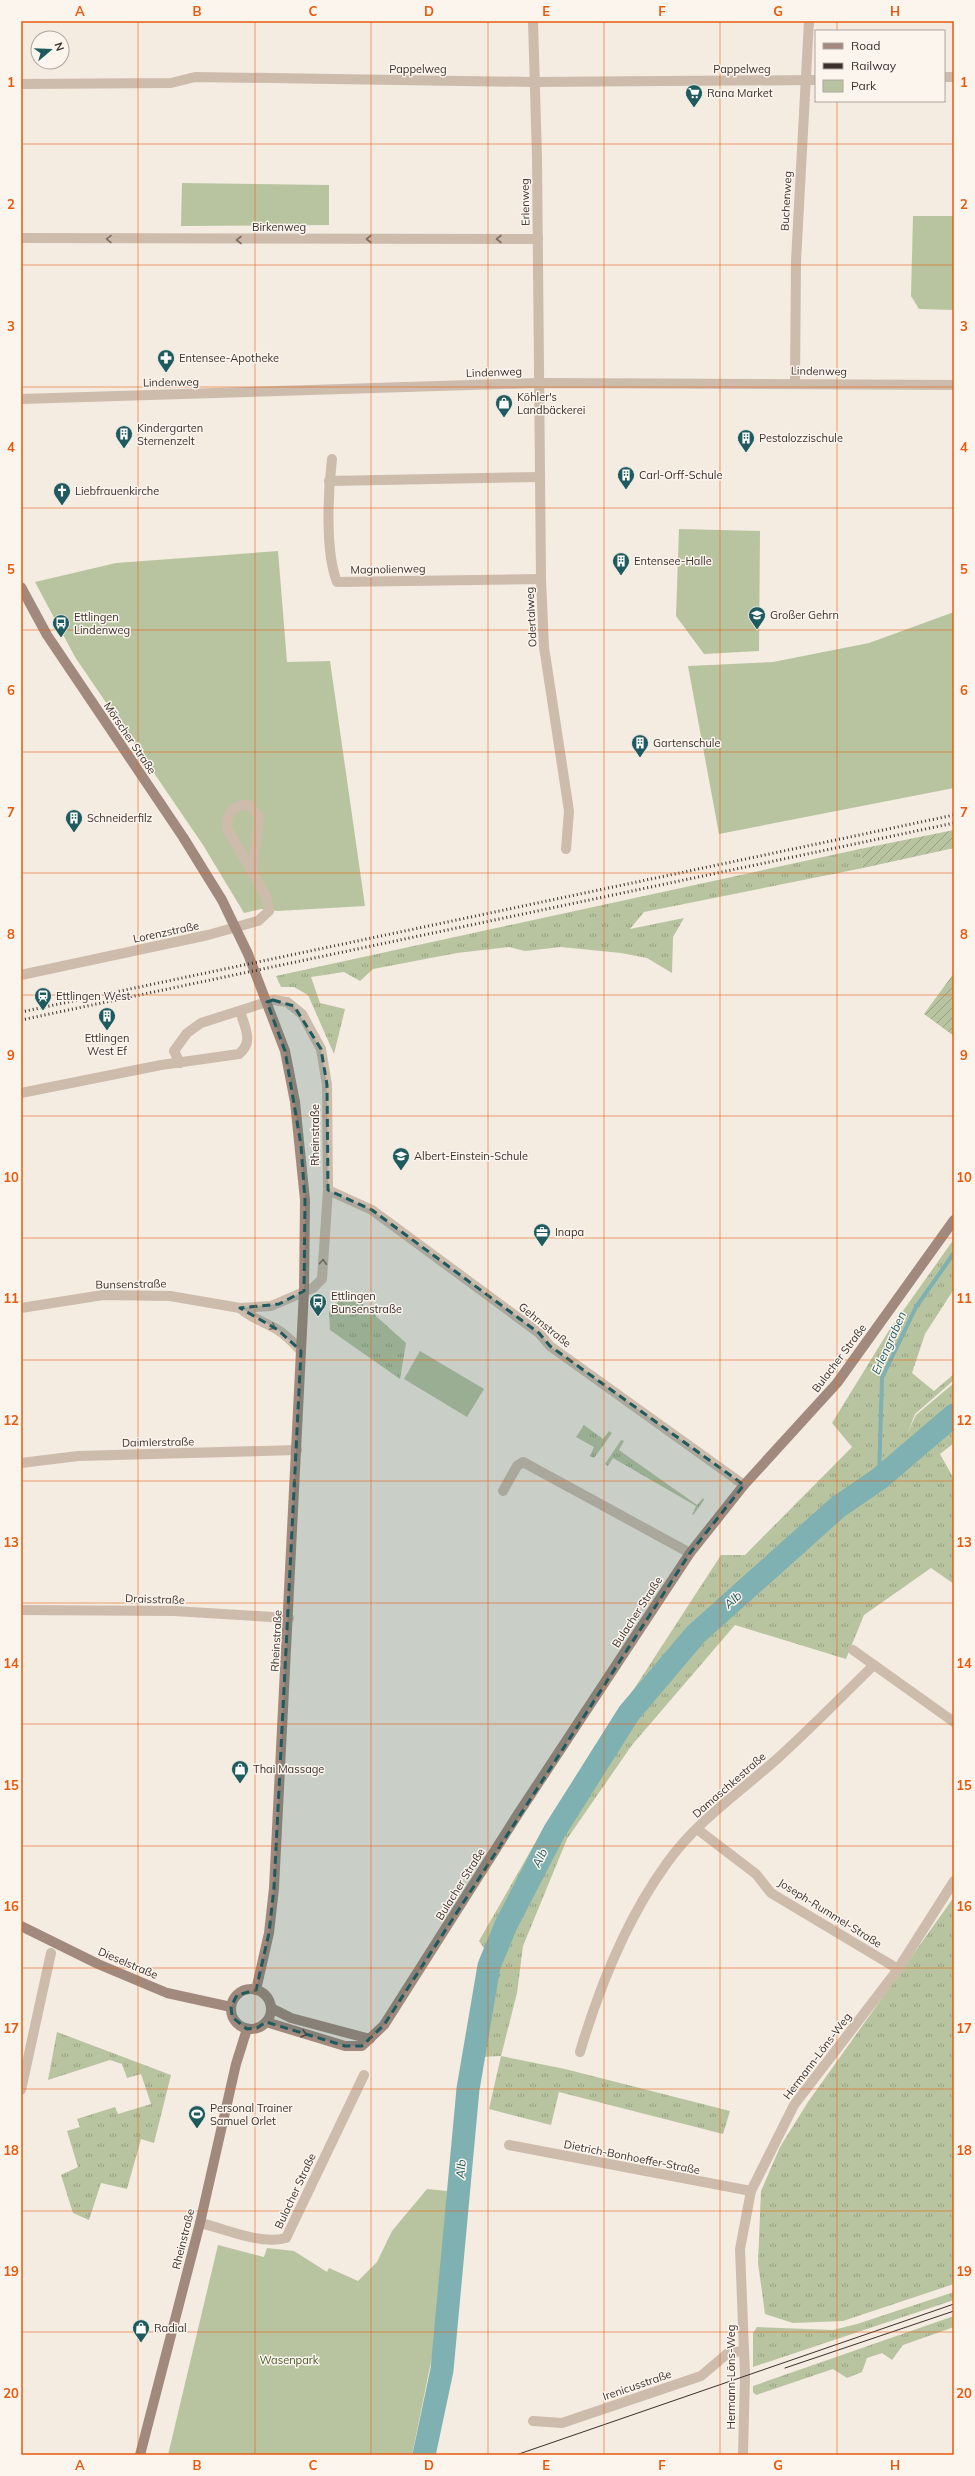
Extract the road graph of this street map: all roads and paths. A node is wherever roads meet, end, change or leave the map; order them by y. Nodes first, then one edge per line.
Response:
1 (533, 21) edge
2 (809, 21) edge
3 (815, 80) edge
4 (804, 81) junction
5 (534, 82) junction
6 (21, 84) edge
7 (21, 238) edge
8 (538, 239) junction
9 (795, 382) junction
10 (538, 383) junction
11 (954, 385) edge
12 (21, 394) edge
13 (36, 398) junction
14 (21, 399) edge
15 (332, 459) dead end
16 (540, 477) junction
17 (329, 481) junction
18 (541, 579) junction
19 (21, 587) edge
20 (566, 849) dead end
21 (252, 872) junction
22 (222, 900) joint
23 (21, 975) edge
24 (244, 1010) junction
25 (180, 1063) junction
26 (21, 1093) edge
27 (328, 1190) junction
28 (954, 1220) edge
29 (304, 1291) junction
30 (21, 1308) edge
31 (240, 1308) junction
32 (301, 1351) junction
33 (297, 1450) junction
34 (21, 1463) edge
35 (744, 1485) junction
36 (504, 1491) dead end
37 (690, 1553) junction
38 (21, 1610) edge
39 (289, 1618) junction
40 (853, 1650) dead end
41 (874, 1665) junction
42 (954, 1722) edge
43 (697, 1829) junction
44 (954, 1881) edge
45 (21, 1926) edge
46 (51, 1953) dead end
47 (898, 1969) junction
48 (256, 1990) junction
49 (231, 2007) junction
50 (271, 2008) junction
51 (266, 2022) junction
52 (247, 2029) junction
53 (370, 2039) junction
54 (580, 2052) dead end
55 (364, 2075) dead end
56 (21, 2090) edge
57 (509, 2145) dead end
58 (750, 2191) junction
59 (200, 2223) junction
60 (743, 2351) junction
61 (533, 2422) dead end
62 (141, 2454) edge
63 (743, 2455) edge

1 - 5 street, Erlenweg
2 - 4 street, Buchenweg
3 - 4 street, Pappelweg
4 - 5 street, Pappelweg
4 - 9 street, Buchenweg
5 - 6 street, Pappelweg
5 - 8 street, Erlenweg
8 -> 7 street, Birkenweg
8 - 10 street, Erlenweg
9 - 10 street, Lindenweg
9 - 11 street, Lindenweg
10 - 13 street, Lindenweg
10 - 16 street, Odertalweg
12 - 13 street, Lindenweg
13 - 14 street, Lindenweg
15 - 17 street, Magnolienweg
16 - 17 street
16 - 18 street, Odertalweg
17 - 18 street, Magnolienweg
18 - 20 street, Odertalweg
19 - 22 main road, Mörscher Straße
21 - 21 street, Lorenzstraße
21 - 23 street, Lorenzstraße
22 - 29 main road, Rheinstraße
24 - 25 street, Rheinstraße
24 - 25 street
24 - 27 street, Rheinstraße
25 - 26 street
29 -> 27 street, Rheinstraße
27 - 35 street, Gehrnstraße
28 - 35 main road, Bulacher Straße
29 - 31 street, Bunsenstraße
29 - 32 main road, Rheinstraße
30 - 31 street, Bunsenstraße
31 -> 32 street, Bunsenstraße
32 - 33 main road, Rheinstraße
33 - 34 street, Daimlerstraße
33 - 39 main road, Rheinstraße
35 - 37 main road, Bulacher Straße
36 - 37 street
37 - 53 main road, Bulacher Straße
38 - 39 street, Draisstraße
39 - 48 main road, Rheinstraße
40 - 41 street
41 - 42 street
41 - 43 street, Damaschkestraße
43 - 47 street, Joseph-Rummel-Straße
43 - 54 street, Damaschkestraße
44 - 47 street, Hermann-Löns-Weg
45 - 49 main road, Dieselstraße
46 - 56 street
47 - 58 street, Hermann-Löns-Weg
48 - 49 main road
48 - 50 main road
49 - 52 main road
50 - 51 main road
50 - 53 main road
51 - 52 main road
51 -> 53 main road
52 - 59 main road, Rheinstraße
55 - 59 street, Bulacher Straße
57 - 58 street, Dietrich-Bonhoeffer-Straße
58 - 60 street, Hermann-Löns-Weg
59 - 62 main road, Rheinstraße
60 - 61 street, Irenicusstraße
60 - 63 street, Hermann-Löns-Weg

